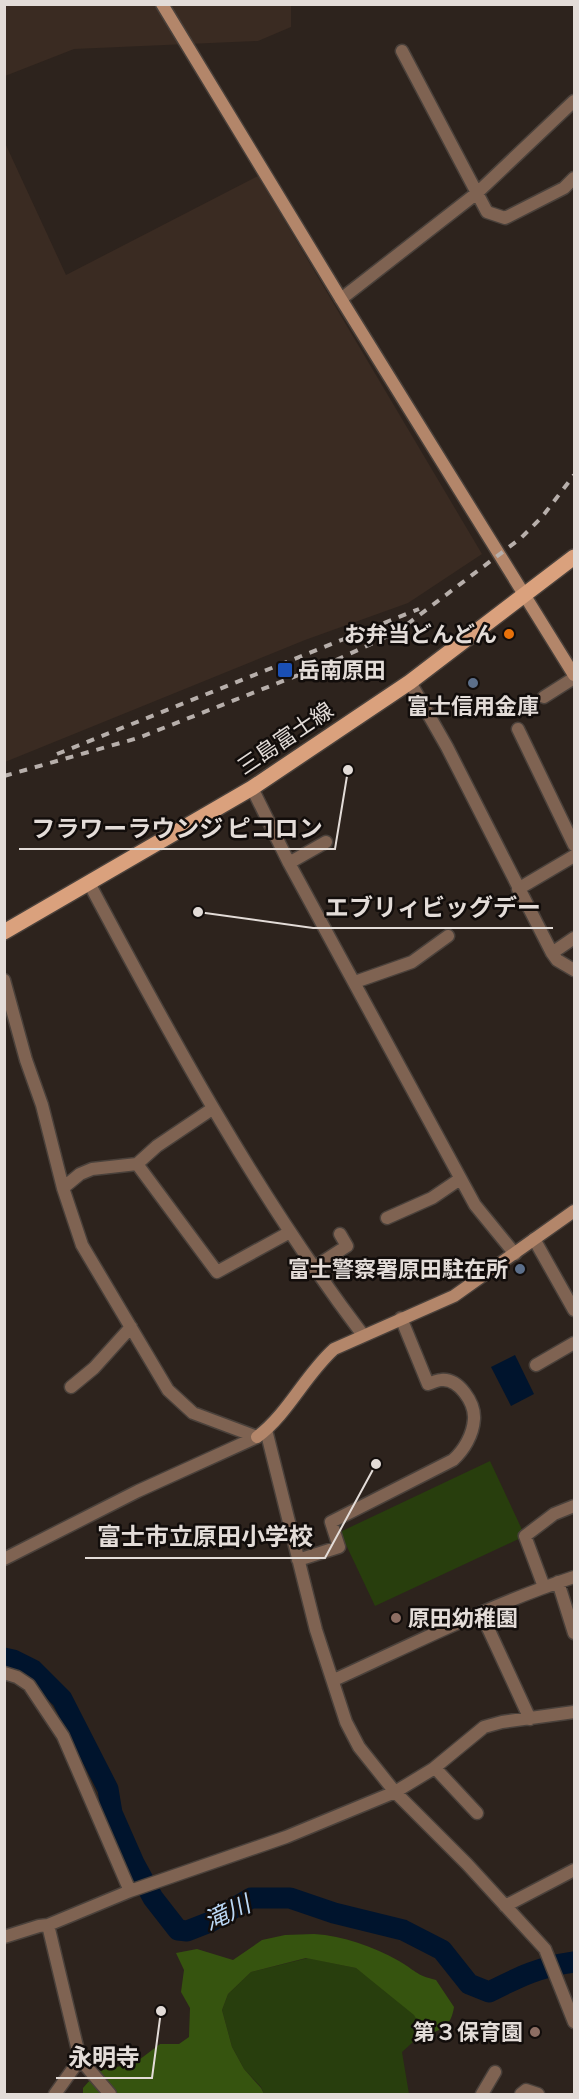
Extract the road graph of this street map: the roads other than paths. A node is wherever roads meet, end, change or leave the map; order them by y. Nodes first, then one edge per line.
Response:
1 (162, 4) edge
2 (402, 51) dead end
3 (574, 101) edge
4 (574, 178) edge
5 (477, 193) junction
6 (340, 299) junction
7 (574, 557) edge
8 (525, 594) junction
9 (574, 677) edge
10 (410, 682) junction
11 (544, 697) dead end
12 (518, 729) dead end
13 (252, 788) junction
14 (326, 842) dead end
15 (574, 845) edge
16 (574, 856) edge
17 (289, 863) junction
18 (89, 883) junction
19 (518, 889) junction
20 (4, 932) edge
21 (448, 936) dead end
22 (574, 938) edge
23 (552, 952) junction
24 (574, 970) edge
25 (4, 980) edge
26 (355, 982) junction
27 (212, 1108) junction
28 (137, 1164) junction
29 (460, 1179) junction
30 (63, 1188) junction
31 (574, 1211) edge
32 (387, 1218) dead end
33 (290, 1232) junction
34 (340, 1234) dead end
35 (534, 1239) junction
36 (515, 1254) junction
37 (313, 1268) junction
38 (574, 1310) edge
39 (401, 1318) junction
40 (131, 1327) junction
41 (363, 1335) junction
42 (574, 1342) edge
43 (536, 1365) dead end
44 (72, 1387) dead end
45 (261, 1433) junction
46 (574, 1506) edge
47 (4, 1559) edge
48 (298, 1560) junction
49 (574, 1577) edge
50 (558, 1582) junction
51 (544, 1587) junction
52 (481, 1613) junction
53 (574, 1633) edge
54 (4, 1673) edge
55 (334, 1680) junction
56 (574, 1712) edge
57 (530, 1719) junction
58 (435, 1768) junction
59 (395, 1792) junction
60 (477, 1813) dead end
61 (574, 1870) edge
62 (130, 1891) junction
63 (506, 1906) junction
64 (48, 1925) junction
65 (4, 1937) edge
66 (574, 2022) edge
67 (80, 2059) junction
68 (495, 2072) dead end
69 (55, 2094) edge
70 (110, 2094) edge
71 (482, 2094) edge
72 (521, 2094) edge
73 (538, 2094) edge

1 - 6 street
2 - 5 street
3 - 5 street
4 - 5 street
5 - 6 street
6 - 8 street
7 - 8 main road, 三島富士線
8 - 9 street
8 - 10 main road, 三島富士線
9 - 11 street
10 - 13 main road, 三島富士線
10 - 19 street
12 - 15 street
13 - 17 street
13 - 18 main road, 三島富士線
14 - 17 street
16 - 19 street
17 - 26 street
18 - 20 main road, 三島富士線
18 - 27 street
19 - 23 street
21 - 26 street
22 - 23 street
23 - 24 street
25 - 30 street
26 - 29 street
27 - 28 street
27 - 33 street
28 - 30 street
28 - 33 street
29 - 32 street
29 - 36 street
30 - 40 street
31 - 35 street
33 - 37 street
34 - 37 street
35 - 36 street
35 - 38 street
36 - 39 street
37 - 41 street
39 - 41 street
39 - 48 street
40 - 44 street
40 - 45 street
41 - 45 street
42 - 43 street
45 - 47 street
45 - 48 street
46 - 51 street
48 - 55 street
49 - 50 street
50 - 51 street
50 - 53 street
51 - 52 street
52 - 55 street
52 - 57 street
54 - 62 street
55 - 59 street
56 - 57 street
57 - 58 street
58 - 59 street
58 - 60 street
59 - 62 street
59 - 63 street
61 - 63 street
62 - 64 street
63 - 66 street
64 - 65 street
64 - 67 street
67 - 69 street
67 - 70 street
68 - 71 street
72 - 73 street

